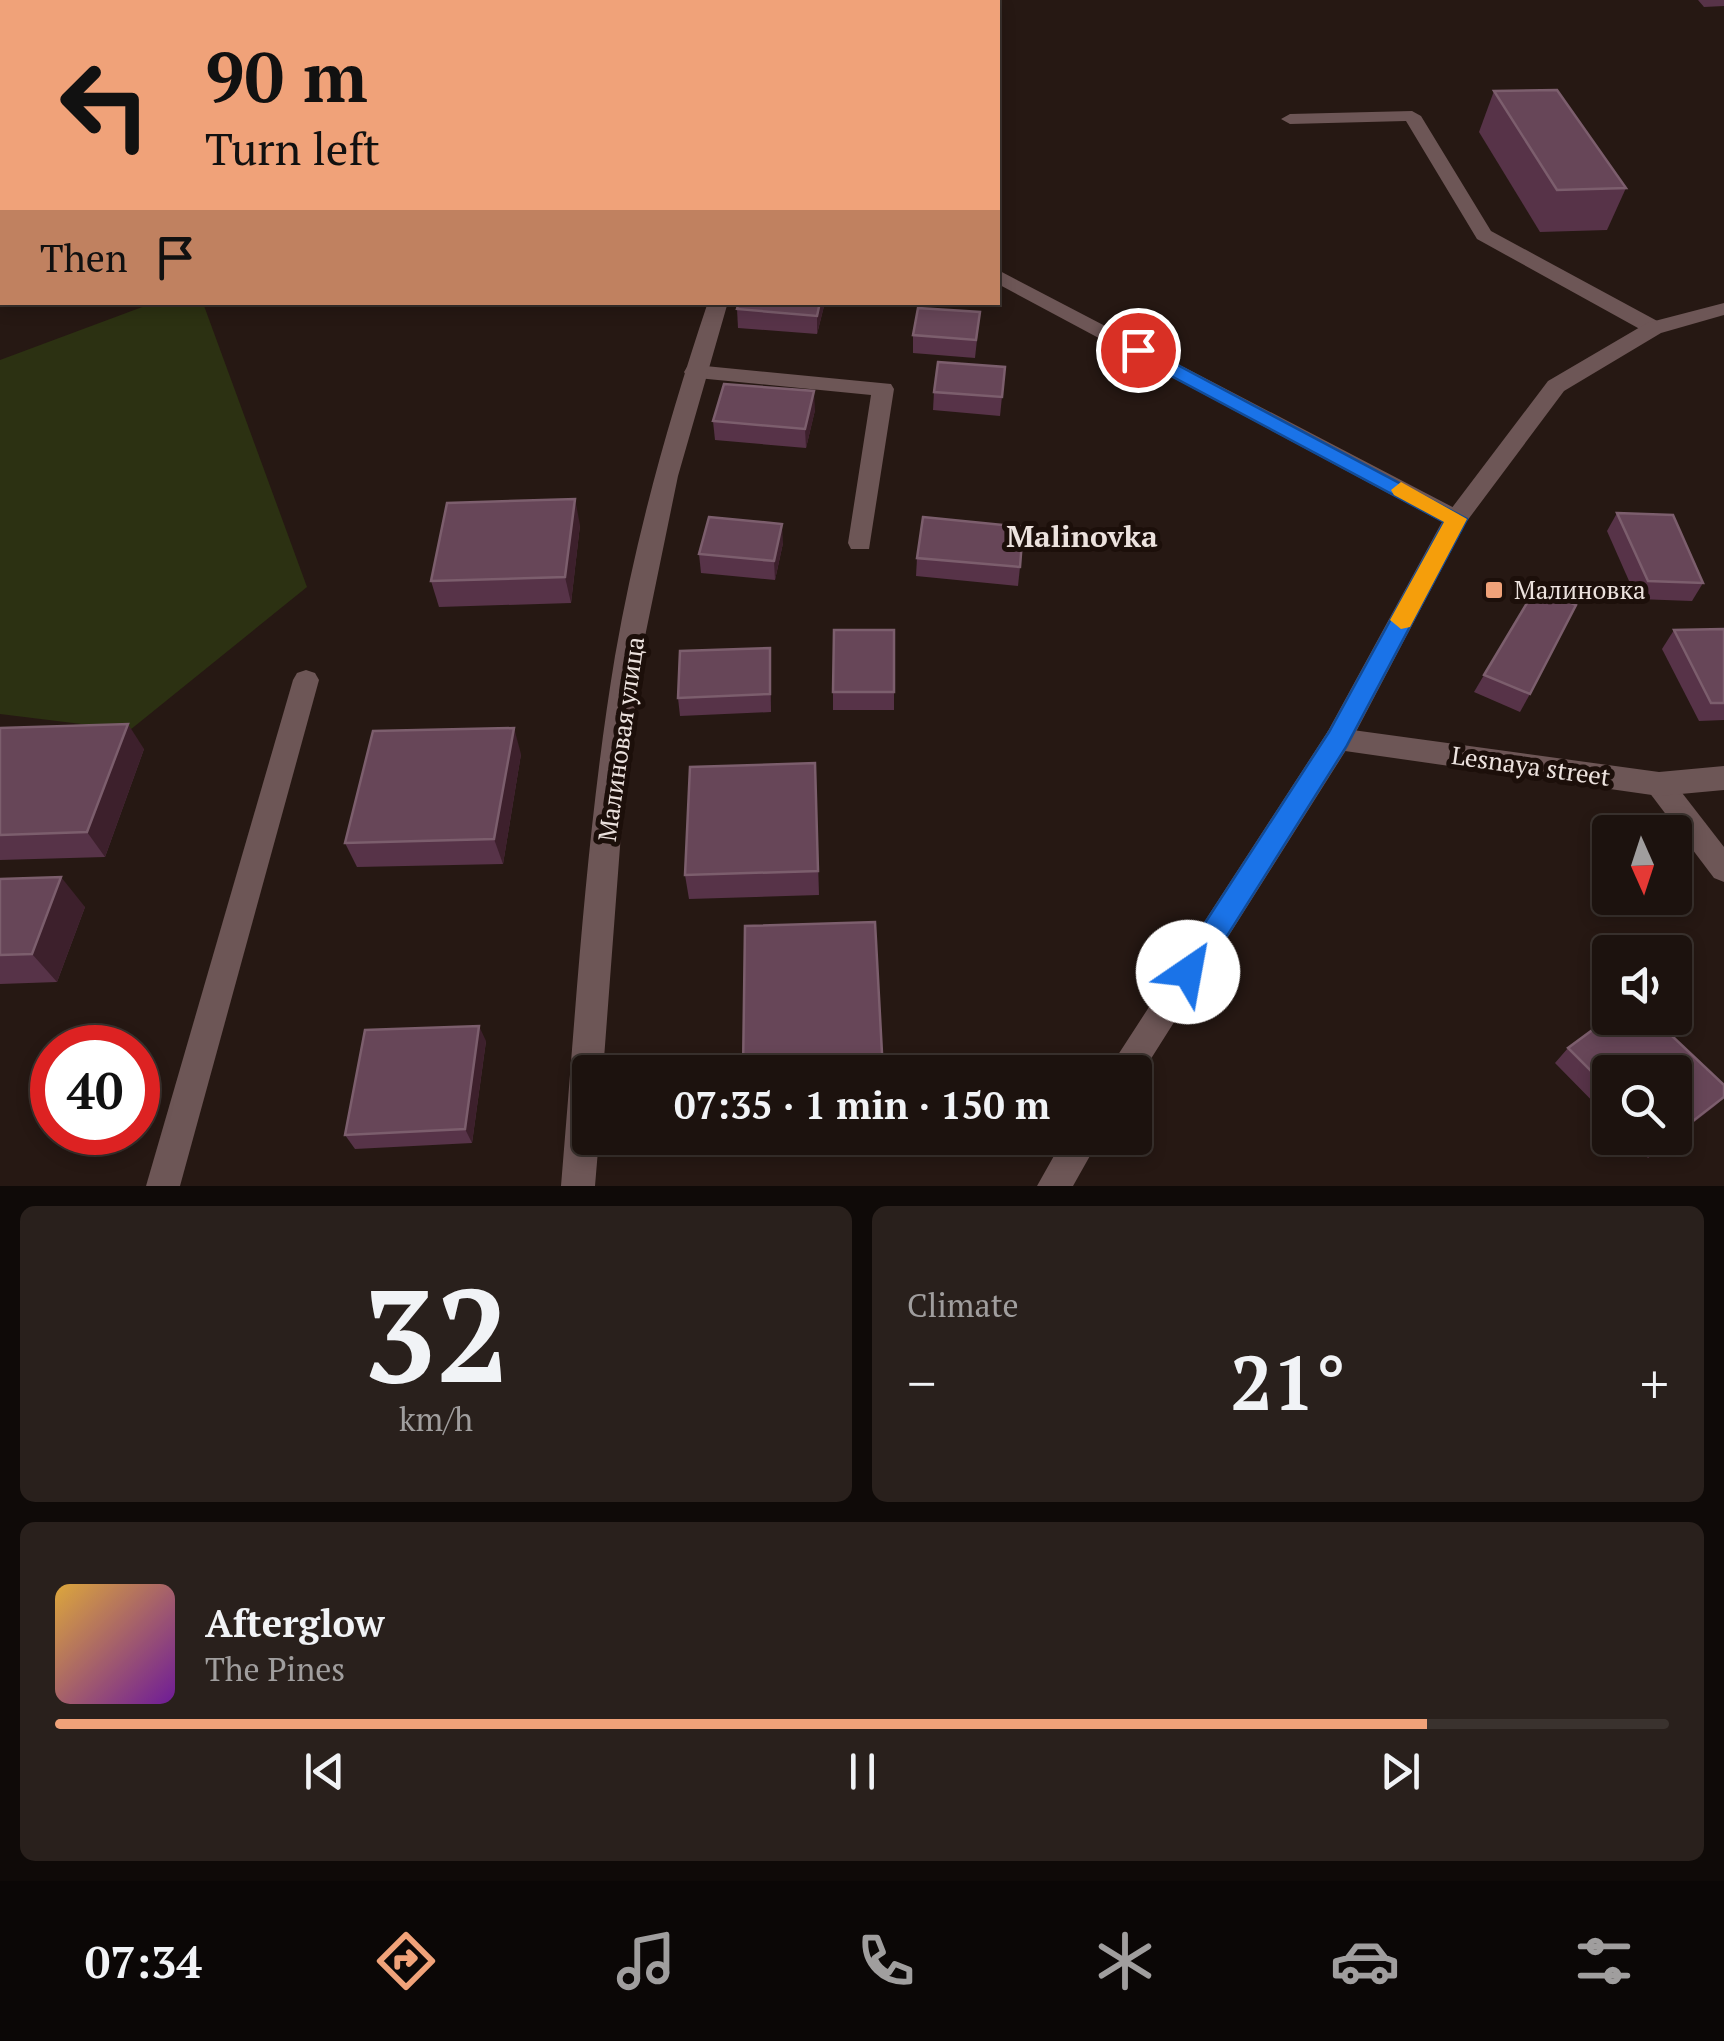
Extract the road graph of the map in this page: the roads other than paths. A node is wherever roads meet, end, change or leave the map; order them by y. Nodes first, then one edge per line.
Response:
1 (1290, 119) dead end
2 (1000, 277) edge
3 (717, 305) edge
4 (1724, 308) edge
5 (1654, 328) junction
6 (695, 372) junction
7 (1456, 519) junction
8 (860, 543) dead end
9 (306, 680) dead end
10 (1338, 740) junction
11 (1724, 778) edge
12 (1659, 784) junction
13 (1724, 869) edge
14 (1135, 1055) edge
15 (1073, 1155) edge
16 (162, 1186) edge
17 (578, 1186) edge
18 (1054, 1186) edge

1 - 5 street
2 - 7 street
3 - 6 street, Малиновая улица
4 - 5 street
5 - 7 street
6 - 8 street
6 - 17 street, Малиновая улица
7 - 10 street
9 - 16 street
10 - 12 street, Lesnaya street
10 - 14 street
11 - 12 street, Lesnaya street
12 - 13 street
15 - 18 street

